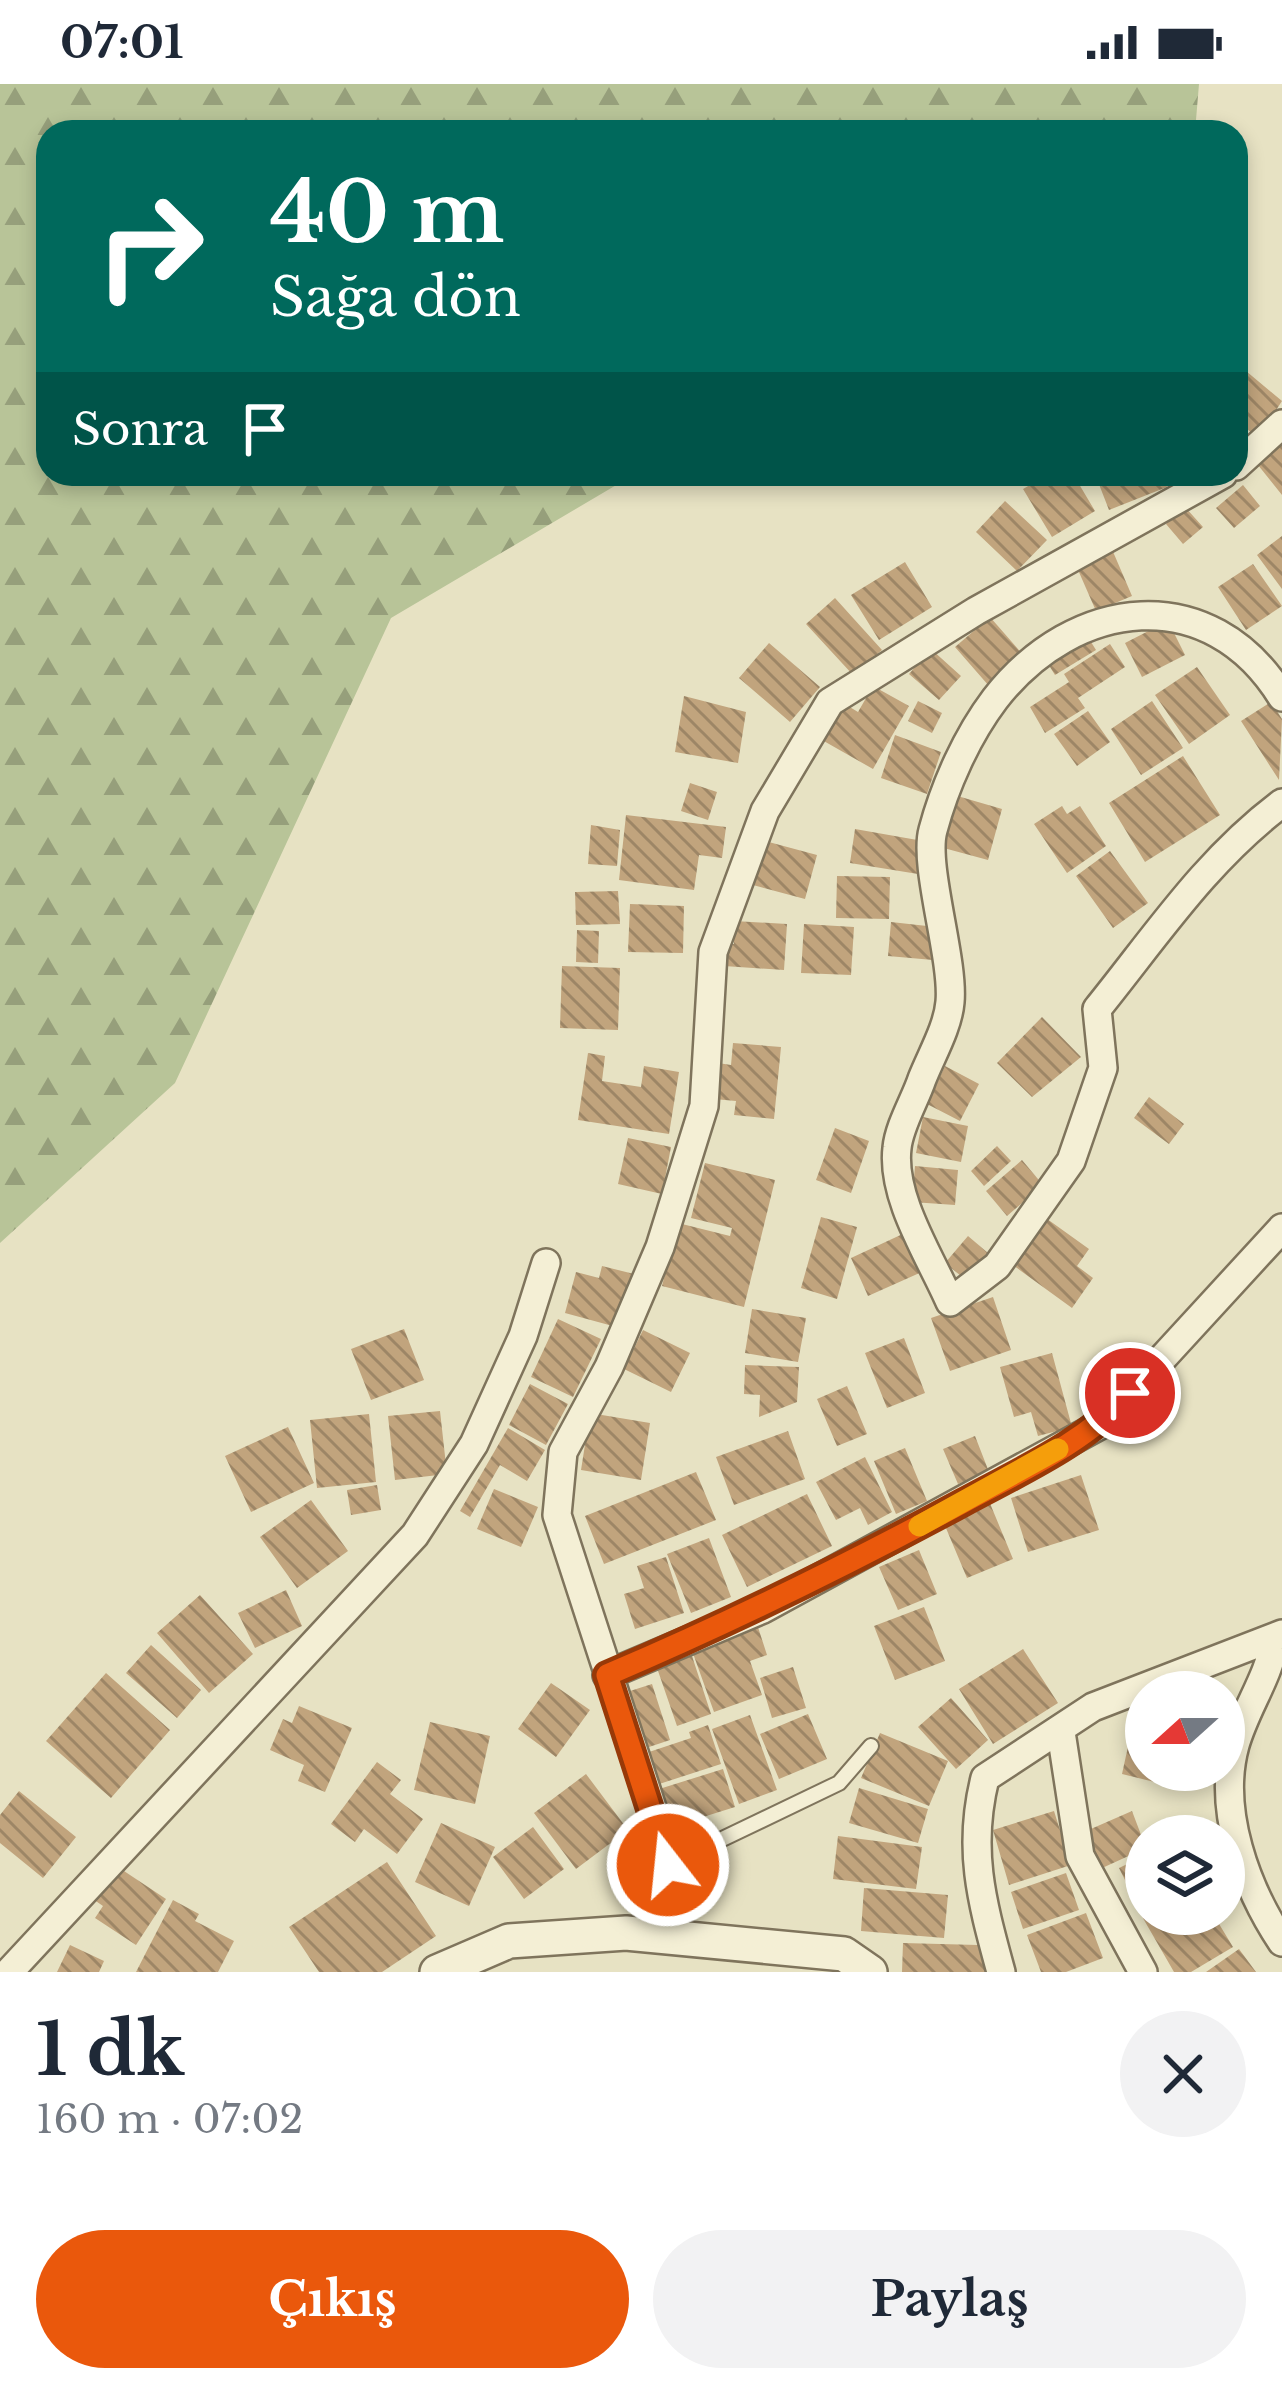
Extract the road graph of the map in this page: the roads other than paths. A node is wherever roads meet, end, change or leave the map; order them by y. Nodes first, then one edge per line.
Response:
1 (1282, 424) edge
2 (1248, 455) edge
3 (1201, 486) edge
4 (1282, 698) edge
5 (1282, 803) edge
6 (1282, 1228) edge
7 (546, 1263) dead end
8 (1279, 1637) edge
9 (607, 1675) junction
10 (1061, 1732) junction
11 (871, 1746) dead end
12 (668, 1865) junction
13 (676, 1938) junction
14 (1282, 1942) edge
15 (9, 1972) edge
16 (437, 1972) edge
17 (869, 1972) edge
18 (1000, 1972) edge
19 (1143, 1972) edge

1 - 2 street
3 - 9 street
4 - 5 street
6 - 9 street
7 - 15 street
8 - 10 street
8 - 14 street
9 - 12 street
10 - 18 street
10 - 19 street
11 - 12 lane
12 - 13 street
13 - 16 street
13 - 17 street

